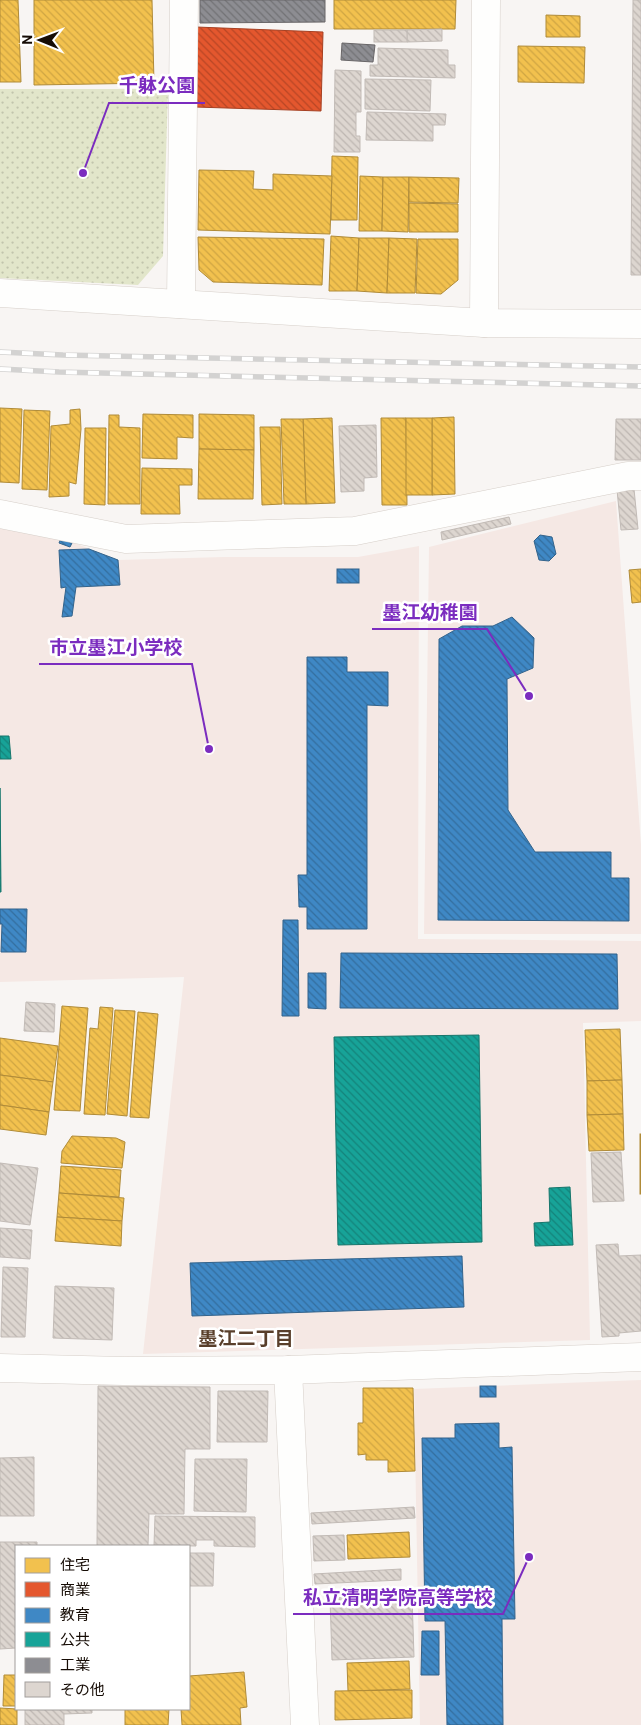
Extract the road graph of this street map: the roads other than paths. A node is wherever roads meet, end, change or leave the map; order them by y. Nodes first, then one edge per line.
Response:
1 (184, 0) edge
2 (486, 0) edge
3 (0, 293) edge
4 (181, 304) junction
5 (484, 323) junction
6 (641, 324) edge
7 (641, 476) edge
8 (0, 514) edge
9 (641, 1356) edge
10 (0, 1368) edge
11 (288, 1370) junction
12 (305, 1725) edge

1 - 4 street
2 - 5 street
3 - 4 street
4 - 5 street
5 - 6 street
7 - 8 street
9 - 11 street
10 - 11 street
11 - 12 street

